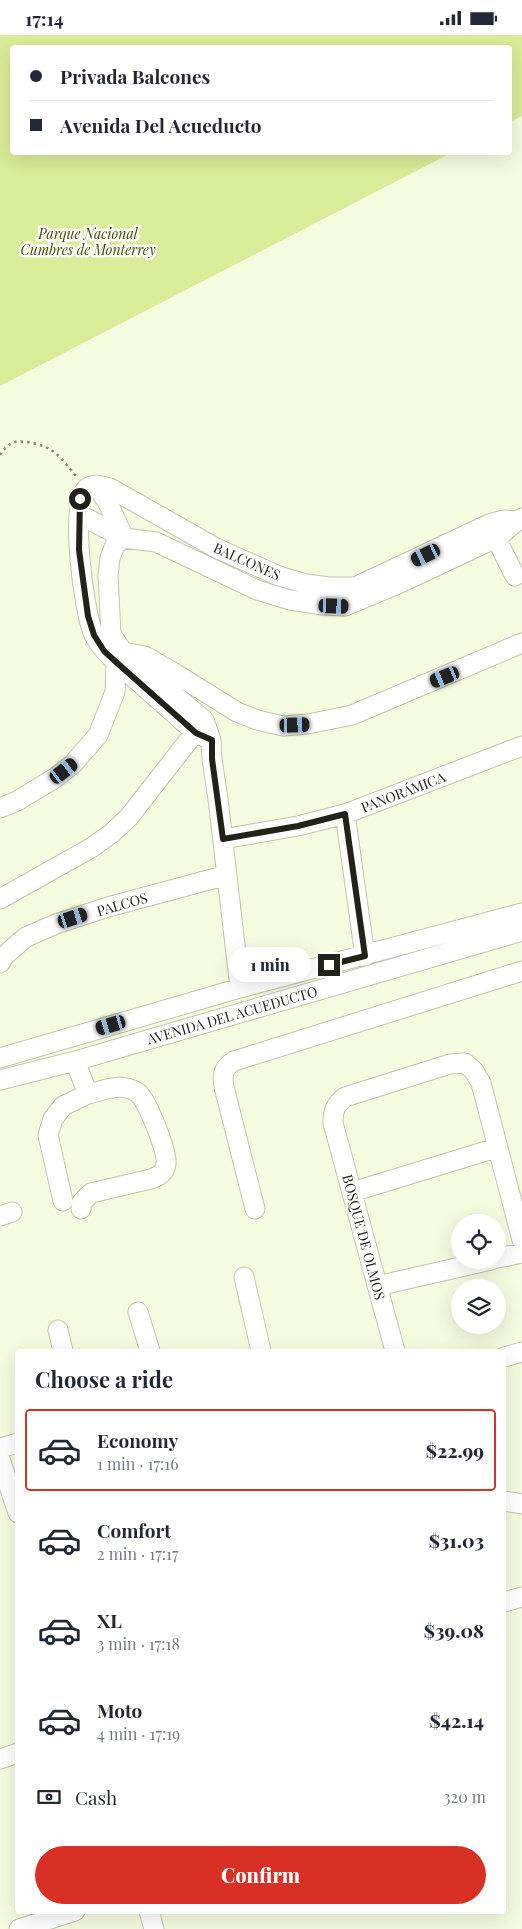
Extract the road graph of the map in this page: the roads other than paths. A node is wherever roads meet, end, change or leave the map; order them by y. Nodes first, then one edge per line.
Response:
1 (91, 486) junction
2 (79, 514) junction
3 (519, 519) edge
4 (124, 538) junction
5 (496, 538) junction
6 (515, 576) dead end
7 (522, 643) edge
8 (119, 657) junction
9 (204, 731) junction
10 (522, 745) edge
11 (0, 808) edge
12 (345, 814) junction
13 (223, 839) junction
14 (227, 875) junction
15 (0, 899) edge
16 (522, 913) edge
17 (522, 931) edge
18 (365, 956) junction
19 (0, 963) edge
20 (522, 971) edge
21 (240, 988) junction
22 (0, 1058) edge
23 (75, 1061) junction
24 (0, 1081) edge
25 (88, 1094) junction
26 (496, 1148) junction
27 (352, 1192) junction
28 (63, 1201) dead end
29 (81, 1209) dead end
30 (255, 1209) dead end
31 (522, 1240) edge
32 (522, 1253) edge
33 (506, 1257) edge
34 (452, 1269) edge
35 (244, 1277) dead end
36 (377, 1286) junction
37 (138, 1312) dead end
38 (58, 1330) dead end
39 (63, 1349) edge
40 (149, 1349) edge
41 (261, 1349) edge
42 (394, 1349) edge
43 (522, 1352) edge
44 (506, 1356) edge
45 (15, 1444) edge
46 (0, 1448) edge
47 (0, 1459) edge
48 (506, 1501) edge
49 (522, 1504) edge
50 (15, 1506) edge
51 (15, 1512) edge
52 (0, 1516) edge
53 (522, 1597) edge
54 (506, 1601) edge
55 (15, 1754) edge
56 (0, 1759) edge
57 (66, 1914) edge
58 (150, 1914) edge
59 (19, 1929) edge
60 (154, 1929) edge

1 - 2 street
1 - 3 street, BALCONES
1 - 4 street
2 - 4 street, BALCONES
2 - 8 street
3 - 5 street, BALCONES
4 - 5 street, BALCONES
4 - 8 street
5 - 6 street
7 - 8 street
8 - 9 street
8 - 11 street
9 - 13 street
9 - 15 street
10 - 12 street, PANORÁMICA
12 - 13 street, PANORÁMICA
12 - 18 street
13 - 14 street
14 - 19 street, PALCOS
14 - 21 street
16 - 18 street, AVENIDA DEL ACUEDUCTO
17 - 23 street, AVENIDA DEL ACUEDUCTO
18 - 21 street, AVENIDA DEL ACUEDUCTO
20 - 30 street
21 - 22 street, AVENIDA DEL ACUEDUCTO
23 - 24 street, AVENIDA DEL ACUEDUCTO
23 - 25 street
25 - 28 street
25 - 29 street
26 - 27 street
26 - 27 street, BOSQUE DE OLMOS
26 - 31 street
27 - 36 street, BOSQUE DE OLMOS
32 - 33 street
34 - 36 street
35 - 41 street
36 - 42 street, BOSQUE DE OLMOS
37 - 40 street
38 - 39 street
43 - 44 street
45 - 46 street
47 - 50 street
48 - 49 street
51 - 52 street
53 - 54 street
55 - 56 street
57 - 59 street
58 - 60 street

